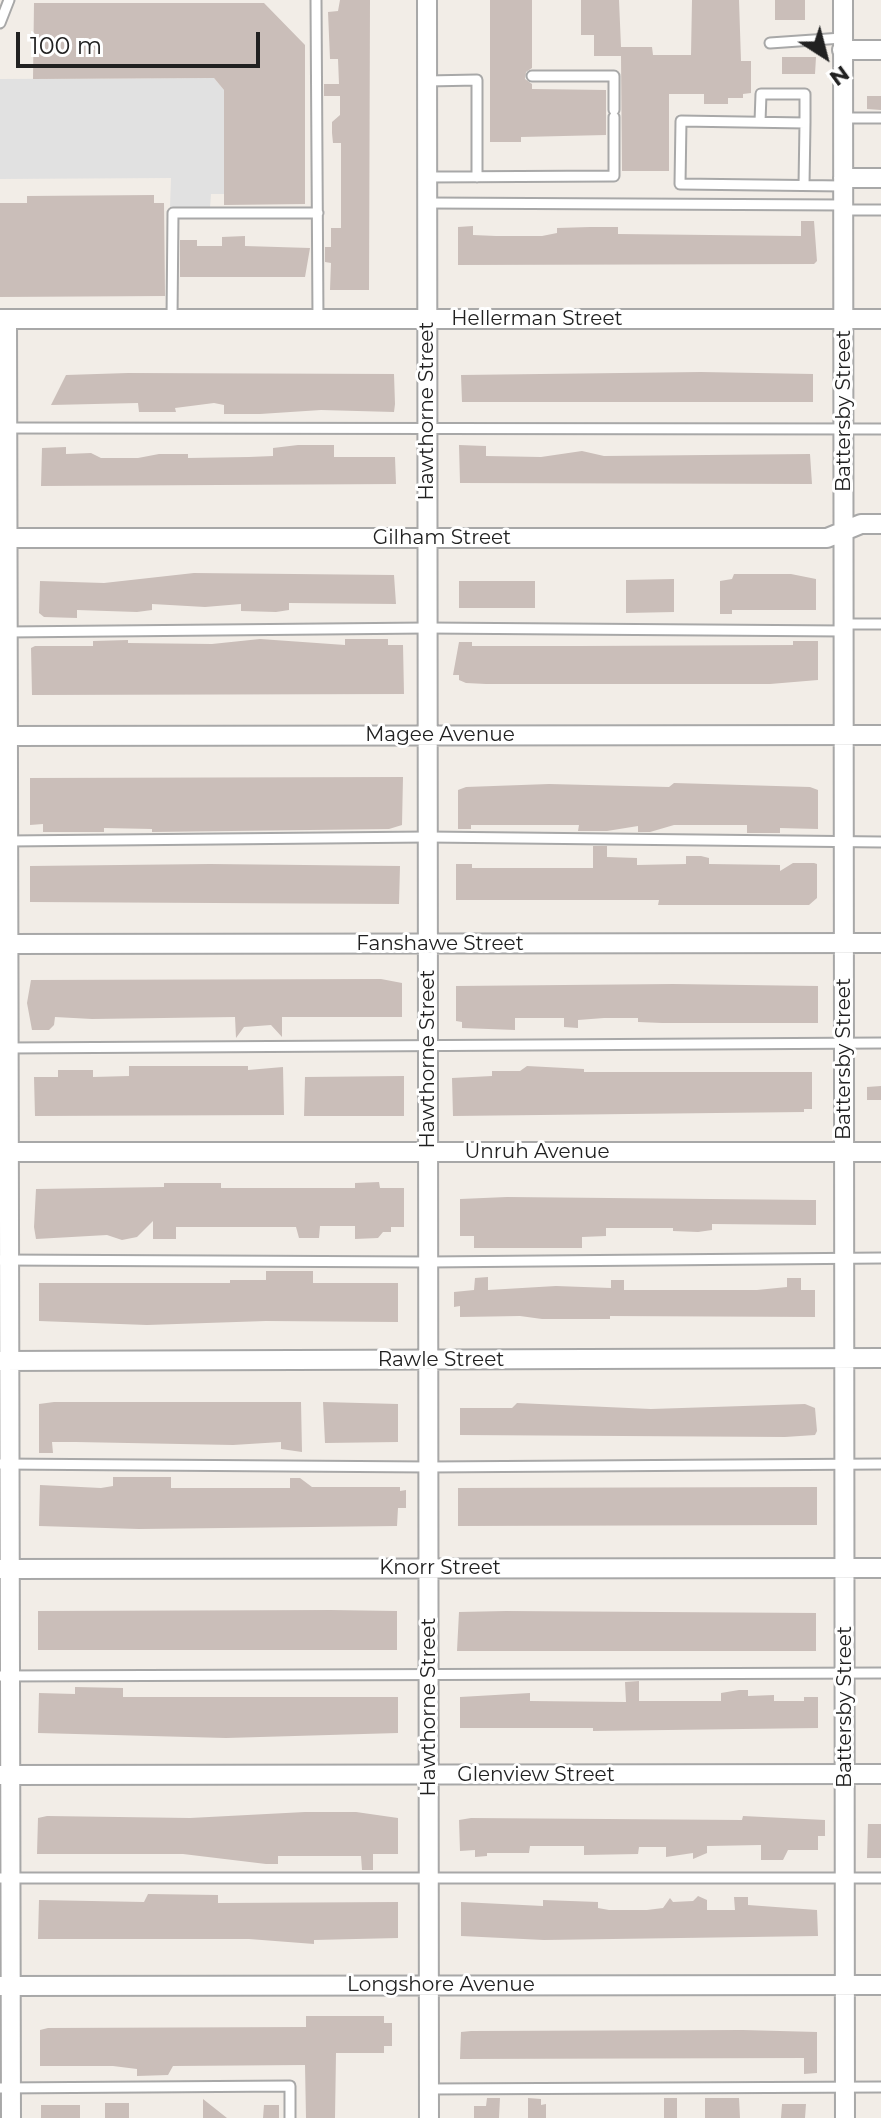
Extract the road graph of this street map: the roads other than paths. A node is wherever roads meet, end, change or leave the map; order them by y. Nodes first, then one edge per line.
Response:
1 (9, 0) edge
2 (316, 0) edge
3 (427, 0) edge
4 (843, 0) edge
5 (0, 23) edge
6 (770, 43) dead end
7 (842, 44) junction
8 (881, 50) edge
9 (532, 76) dead end
10 (427, 81) junction
11 (843, 118) junction
12 (881, 118) edge
13 (760, 122) junction
14 (805, 123) junction
15 (427, 177) junction
16 (477, 177) junction
17 (881, 178) edge
18 (804, 185) junction
19 (843, 194) junction
20 (427, 203) junction
21 (881, 210) edge
22 (318, 213) junction
23 (844, 318) junction
24 (4, 319) edge
25 (172, 319) junction
26 (318, 319) junction
27 (427, 319) junction
28 (881, 319) edge
29 (4, 428) edge
30 (427, 428) junction
31 (844, 429) junction
32 (881, 429) edge
33 (881, 524) edge
34 (844, 531) junction
35 (4, 538) edge
36 (427, 538) junction
37 (881, 624) edge
38 (844, 627) junction
39 (427, 628) junction
40 (4, 632) edge
41 (427, 735) junction
42 (844, 735) junction
43 (881, 735) edge
44 (4, 736) edge
45 (428, 837) junction
46 (4, 841) edge
47 (844, 841) junction
48 (881, 842) edge
49 (881, 943) edge
50 (4, 944) edge
51 (428, 944) junction
52 (844, 944) junction
53 (844, 1043) junction
54 (881, 1043) edge
55 (5, 1048) edge
56 (428, 1049) junction
57 (5, 1152) edge
58 (428, 1152) junction
59 (844, 1152) junction
60 (881, 1152) edge
61 (844, 1258) junction
62 (881, 1258) edge
63 (5, 1260) edge
64 (428, 1262) junction
65 (844, 1358) junction
66 (881, 1358) edge
67 (428, 1360) junction
68 (5, 1361) edge
69 (5, 1464) edge
70 (844, 1464) junction
71 (881, 1464) edge
72 (429, 1467) junction
73 (429, 1568) junction
74 (844, 1568) junction
75 (881, 1568) edge
76 (5, 1569) edge
77 (844, 1673) junction
78 (881, 1673) edge
79 (5, 1676) edge
80 (429, 1676) junction
81 (845, 1774) junction
82 (881, 1774) edge
83 (6, 1775) edge
84 (429, 1775) junction
85 (5, 1878) edge
86 (845, 1878) junction
87 (881, 1878) edge
88 (429, 1880) junction
89 (429, 1985) junction
90 (845, 1985) junction
91 (881, 1985) edge
92 (5, 1986) edge
93 (845, 2086) junction
94 (881, 2087) edge
95 (5, 2088) edge
96 (429, 2089) junction
97 (11, 2118) edge
98 (290, 2118) edge
99 (429, 2118) edge
100 (845, 2118) edge

1 - 5 lane
2 - 22 lane
3 - 10 street, Hawthorne Street
4 - 7 street, Battersby Street
6 - 7 lane
7 - 8 street
7 - 11 street, Battersby Street
9 - 16 lane
10 - 15 street, Hawthorne Street
10 - 16 lane
11 - 12 lane
11 - 19 street, Battersby Street
13 - 14 lane
13 - 14 lane
13 - 18 lane
14 - 18 lane
15 - 16 lane
15 - 20 street, Hawthorne Street
17 - 19 street
18 - 19 lane
19 - 20 lane
19 - 21 lane
19 - 23 street, Battersby Street
20 - 27 street, Hawthorne Street
22 - 25 lane
22 - 26 lane
23 - 27 street, Hellerman Street
23 - 28 street, Hellerman Street
23 - 31 street, Battersby Street
24 - 25 street, Hellerman Street
24 - 29 street
25 - 26 street, Hellerman Street
26 - 27 street, Hellerman Street
27 - 30 street, Hawthorne Street
29 - 30 lane
29 - 35 street
30 - 31 lane
30 - 36 street, Hawthorne Street
31 - 32 lane
31 - 34 street, Battersby Street
33 - 34 street, Gilham Street
34 - 36 street, Gilham Street
34 - 38 street, Battersby Street
35 - 36 street, Gilham Street
35 - 40 street
36 - 39 street, Hawthorne Street
37 - 38 lane
38 - 39 lane
38 - 42 street, Battersby Street
39 - 40 lane
39 - 41 street, Hawthorne Street
40 - 44 street
41 - 42 street, Magee Avenue
41 - 44 street, Magee Avenue
41 - 45 street, Hawthorne Street
42 - 43 street, Magee Avenue
42 - 47 street, Battersby Street
44 - 46 street
45 - 46 lane
45 - 47 lane
45 - 51 street, Hawthorne Street
46 - 50 street
47 - 48 lane
47 - 52 street, Battersby Street
49 - 52 street, Fanshawe Street
50 - 51 street, Fanshawe Street
50 - 55 street
51 - 52 street, Fanshawe Street
51 - 56 street, Hawthorne Street
52 - 53 street, Battersby Street
53 - 54 lane
53 - 56 lane
53 - 59 street, Battersby Street
55 - 56 lane
55 - 57 street
56 - 58 street, Hawthorne Street
57 - 58 street, Unruh Avenue
57 - 63 street
58 - 59 street, Unruh Avenue
58 - 64 street, Hawthorne Street
59 - 60 street, Unruh Avenue
59 - 61 street, Battersby Street
61 - 62 lane
61 - 64 lane
61 - 65 street, Battersby Street
63 - 64 lane
63 - 68 street
64 - 67 street, Hawthorne Street
65 - 66 street, Rawle Street
65 - 67 street, Rawle Street
65 - 70 street, Battersby Street
67 - 68 street, Rawle Street
67 - 72 street, Hawthorne Street
68 - 69 street
69 - 72 lane
69 - 76 street
70 - 71 lane
70 - 72 lane
70 - 74 street, Battersby Street
72 - 73 street, Hawthorne Street
73 - 74 street, Knorr Street
73 - 76 street, Knorr Street
73 - 80 street, Hawthorne Street
74 - 75 street, Knorr Street
74 - 77 street, Battersby Street
76 - 79 street
77 - 78 lane
77 - 80 lane
77 - 81 street, Battersby Street
79 - 80 lane
79 - 83 street
80 - 84 street, Hawthorne Street
81 - 82 street, Glenview Street
81 - 84 street, Glenview Street
81 - 86 street, Battersby Street
83 - 84 street, Glenview Street
83 - 85 street
84 - 88 street, Hawthorne Street
85 - 88 lane
85 - 92 street
86 - 87 lane
86 - 88 lane
86 - 90 street, Battersby Street
88 - 89 street, Hawthorne Street
89 - 90 street, Longshore Avenue
89 - 92 street, Longshore Avenue
89 - 96 street, Hawthorne Street
90 - 91 street, Longshore Avenue
90 - 93 street, Battersby Street
92 - 95 street
93 - 94 lane
93 - 96 lane
93 - 100 street, Battersby Street
95 - 97 street
95 - 98 lane
96 - 99 street, Hawthorne Street

